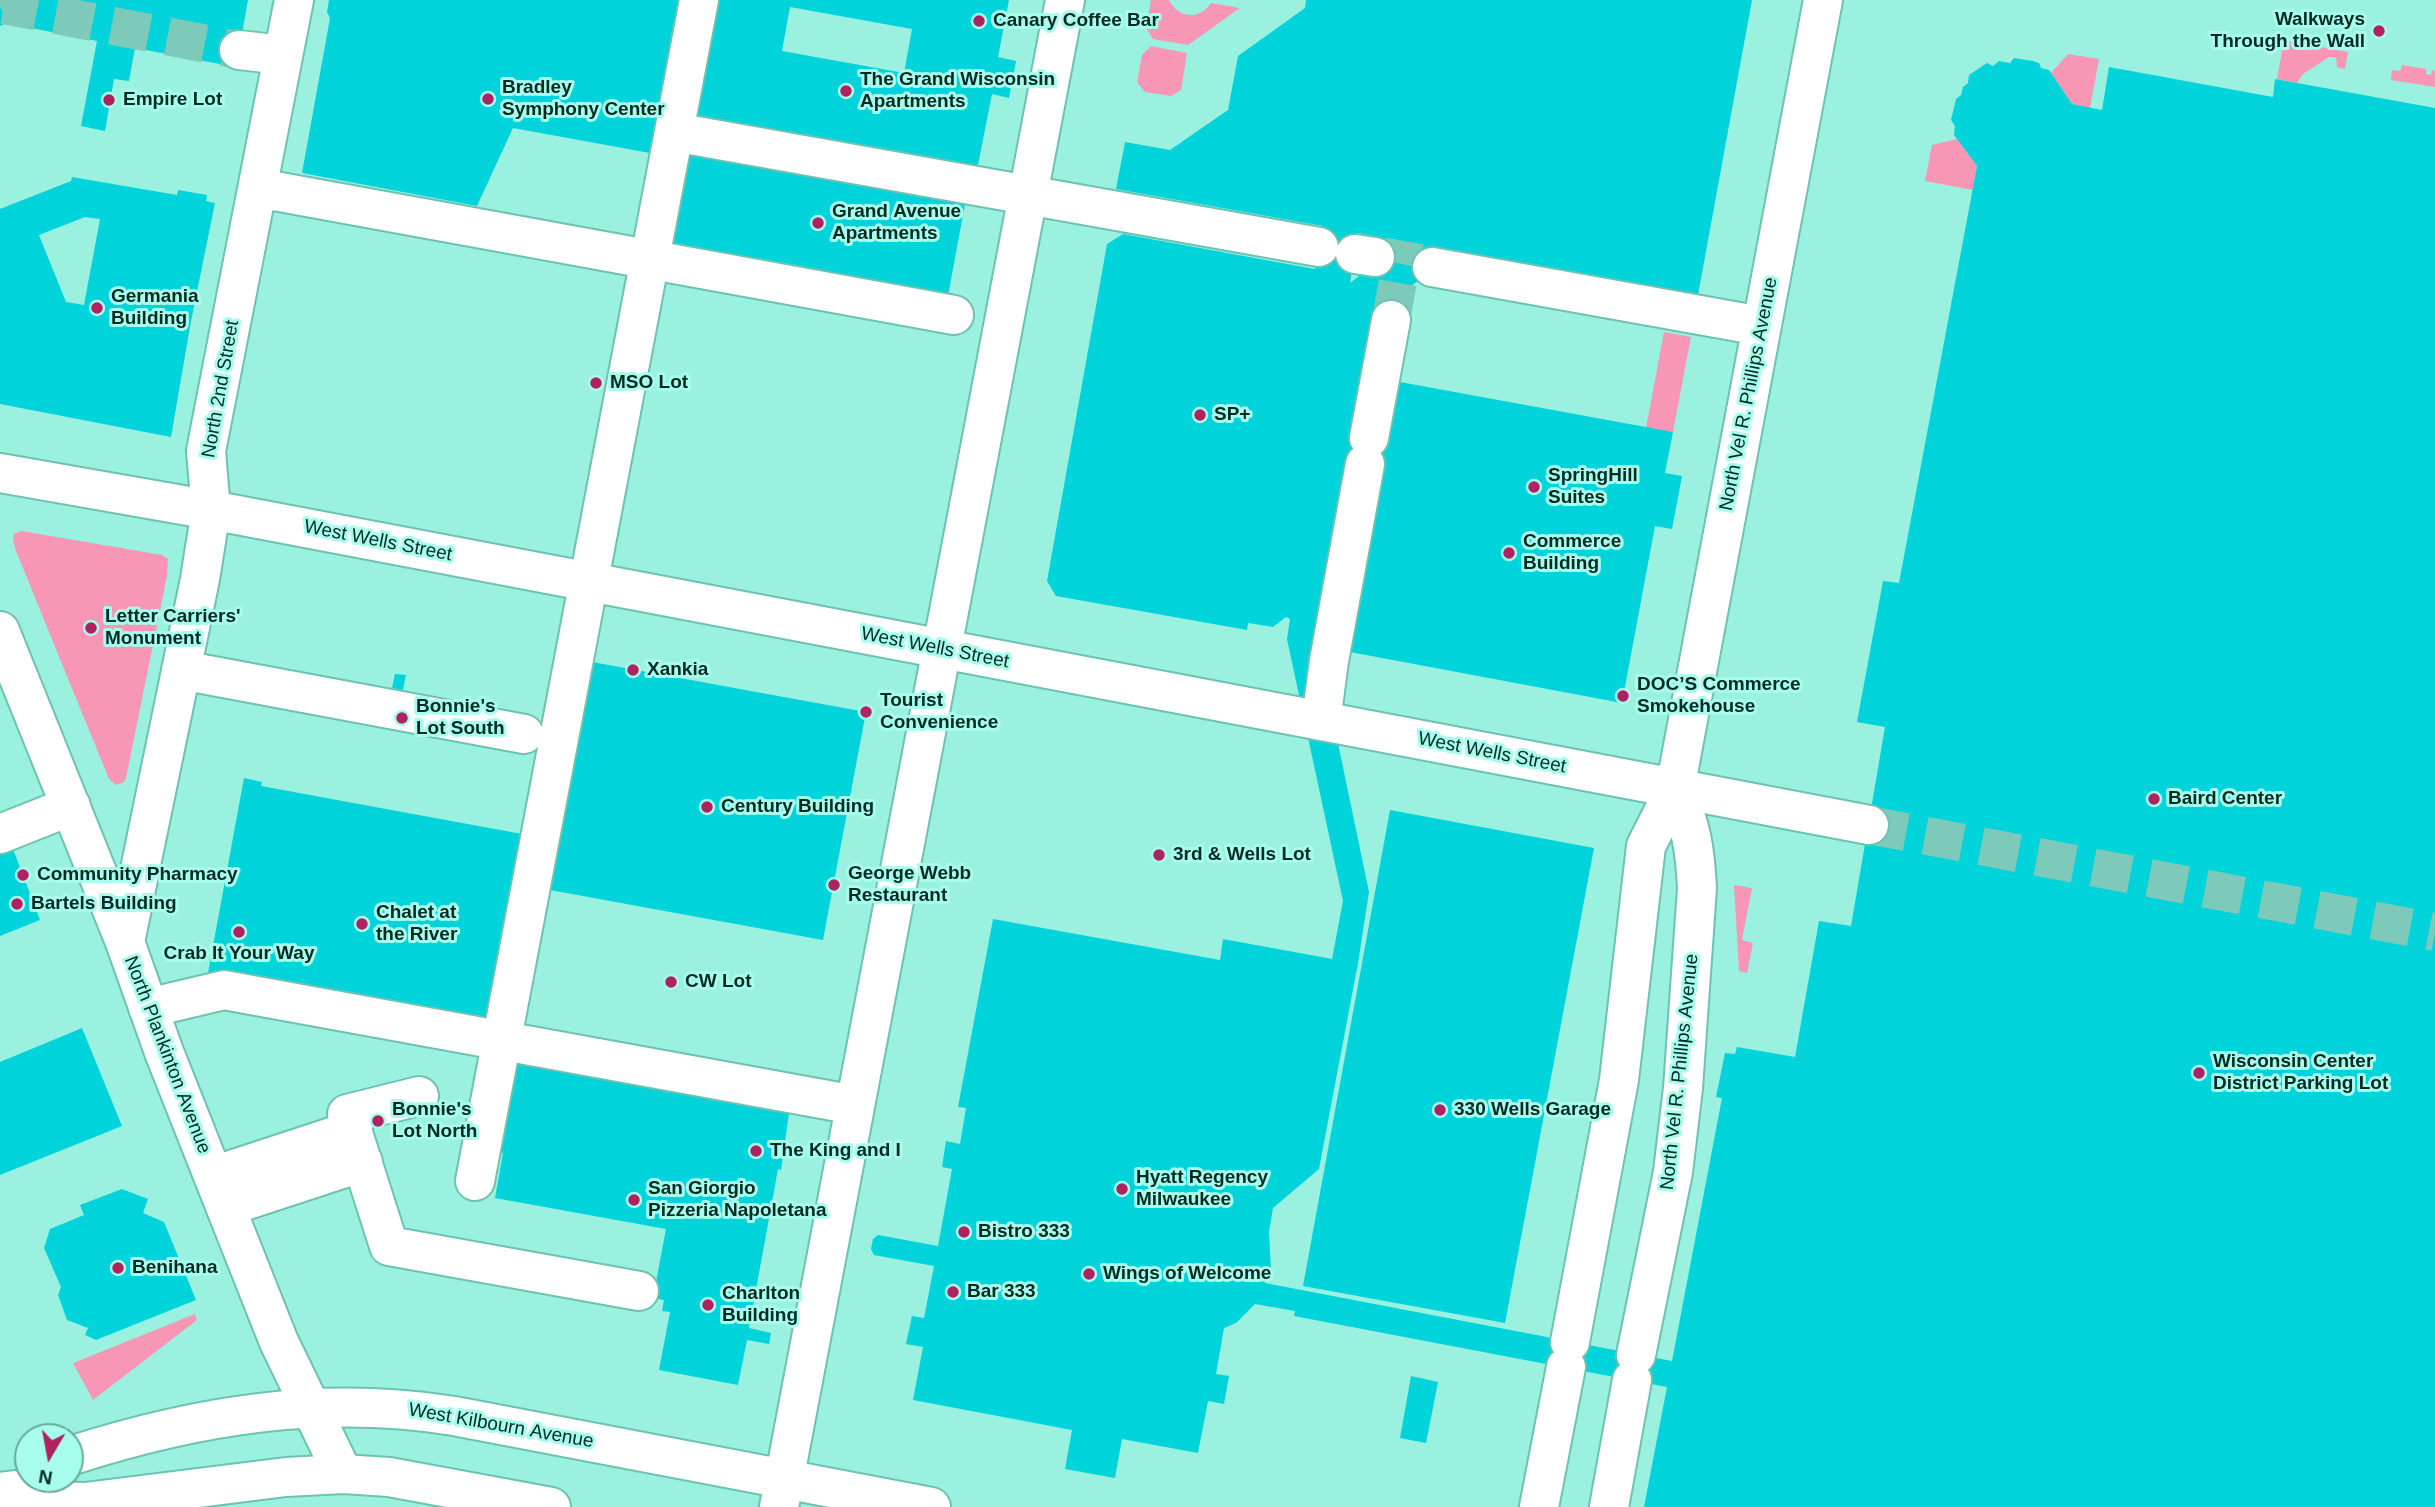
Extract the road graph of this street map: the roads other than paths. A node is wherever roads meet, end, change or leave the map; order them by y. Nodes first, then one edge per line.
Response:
1 (294, 0) edge
2 (699, 0) edge
3 (1065, 0) edge
4 (1823, 0) edge
5 (239, 50) tunnel mouth
6 (283, 55) junction
7 (674, 132) junction
8 (258, 188) junction
9 (1028, 195) junction
10 (1349, 253) dead end
11 (650, 258) junction
12 (1432, 268) dead end
13 (954, 315) dead end
14 (1391, 320) tunnel mouth
15 (1761, 326) junction
16 (0, 473) edge
17 (211, 510) junction
18 (588, 581) junction
19 (0, 631) edge
20 (942, 649) junction
21 (181, 670) junction
22 (1321, 721) junction
23 (524, 734) dead end
24 (1675, 789) junction
25 (71, 806) junction
26 (1869, 825) tunnel mouth
27 (0, 834) edge
28 (125, 942) junction
29 (148, 1008) junction
30 (502, 1040) junction
31 (419, 1096) dead end
32 (855, 1105) junction
33 (358, 1146) junction
34 (475, 1181) dead end
35 (219, 1192) junction
36 (639, 1291) dead end
37 (311, 1408) junction
38 (84, 1452) edge
39 (343, 1474) junction
40 (28, 1493) edge
41 (781, 1493) edge
42 (551, 1507) edge
43 (931, 1507) edge
44 (1539, 1507) edge
45 (1609, 1507) edge

1 - 6 street, North 2nd Street
2 - 7 street
3 - 9 street
4 - 15 street, North Vel R. Phillips Avenue
5 - 6 street
6 - 8 street, North 2nd Street
7 - 9 street
7 - 11 street
8 - 11 street
8 - 17 street, North 2nd Street
9 - 10 street
9 - 20 street
11 - 13 street
11 - 18 street
12 - 15 street
14 - 22 street
15 - 24 street, North Vel R. Phillips Avenue
16 - 17 street, West Wells Street
17 - 18 street, West Wells Street
17 - 21 street, North 2nd Street
18 - 20 street, West Wells Street
18 - 30 street
19 - 25 street, North Plankinton Avenue
20 - 22 street, West Wells Street
20 - 32 street
21 - 23 street
21 - 28 street, North 2nd Street
22 - 24 street, West Wells Street
24 - 26 street, West Wells Street
24 - 44 street, North Vel R. Phillips Avenue
24 - 45 street, North Vel R. Phillips Avenue
25 - 27 street
25 - 28 street, North Plankinton Avenue
28 - 29 street, North Plankinton Avenue
29 - 30 street
29 - 35 street, North Plankinton Avenue
30 - 32 street
30 - 34 street
31 - 33 street
32 - 41 street
33 - 35 street
33 - 36 street
35 - 37 street, North Plankinton Avenue
37 - 38 street, West Kilbourn Avenue
37 - 39 street, North Plankinton Avenue
37 - 41 street, West Kilbourn Avenue
39 - 40 street
39 - 42 street
41 - 43 street, West Kilbourn Avenue

